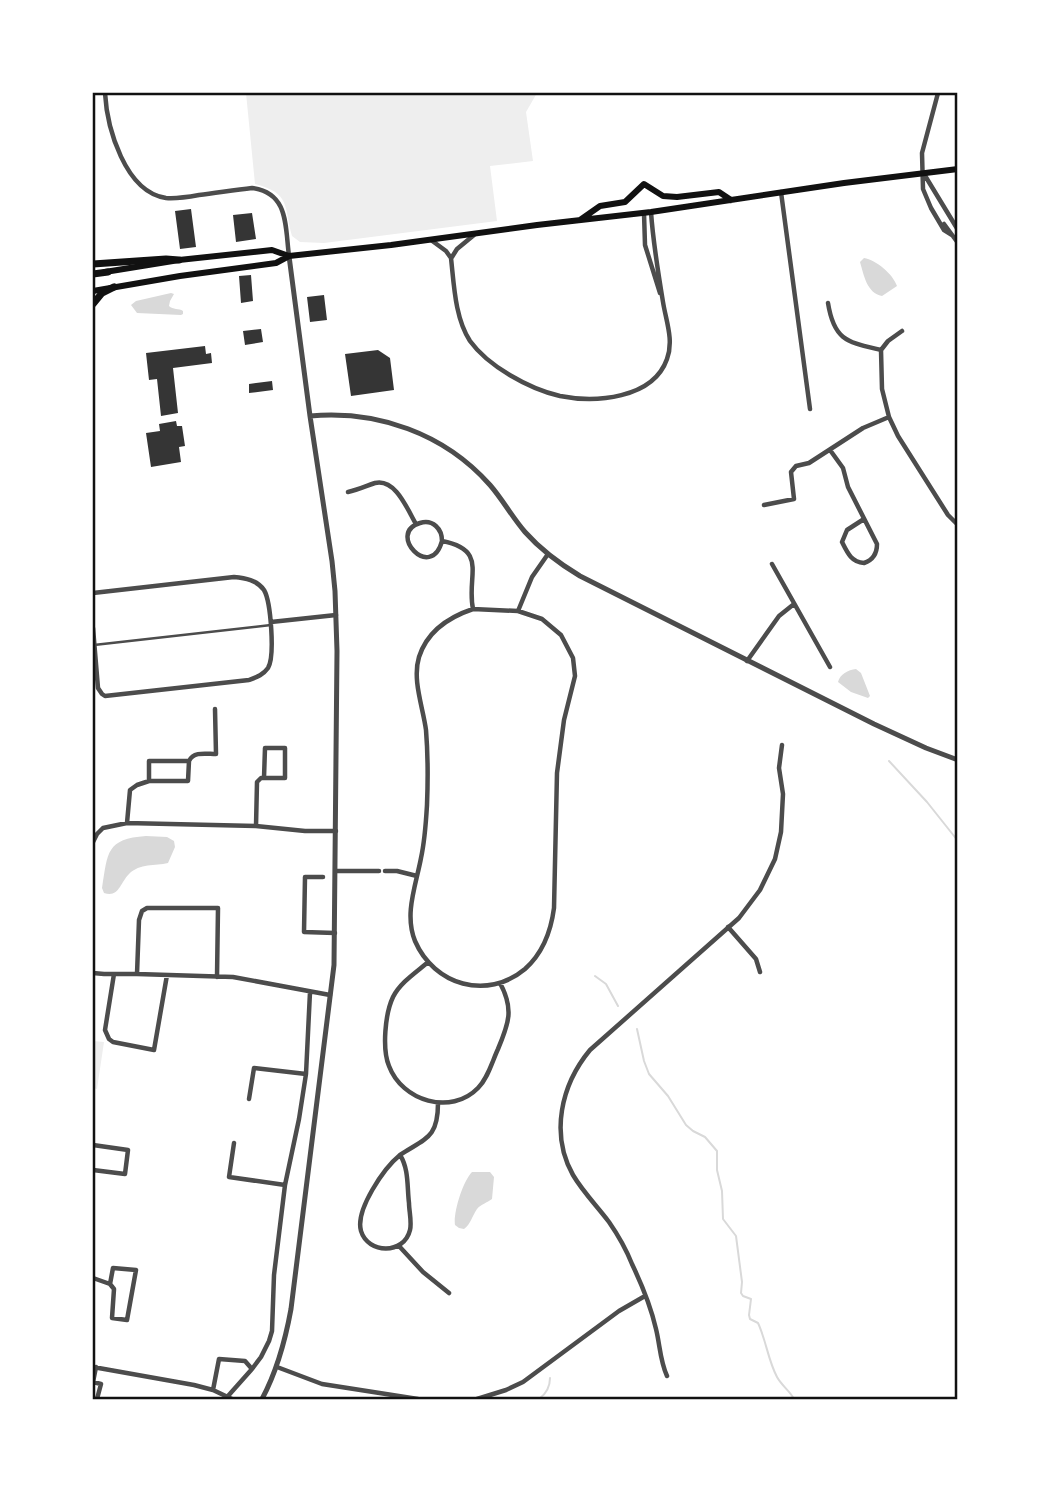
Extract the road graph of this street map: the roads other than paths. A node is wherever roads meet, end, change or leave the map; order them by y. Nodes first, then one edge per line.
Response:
1 (106, 93) edge
2 (938, 93) edge
3 (958, 169) edge
4 (924, 173) junction
5 (781, 192) junction
6 (924, 192) junction
7 (731, 200) junction
8 (647, 212) junction
9 (580, 220) junction
10 (958, 230) edge
11 (474, 234) junction
12 (952, 235) junction
13 (431, 240) junction
14 (958, 243) edge
15 (289, 256) junction
16 (452, 258) junction
17 (179, 260) junction
18 (93, 264) edge
19 (108, 272) joint
20 (93, 274) edge
21 (114, 287) junction
22 (93, 291) edge
23 (828, 303) dead end
24 (93, 304) edge
25 (663, 304) junction
26 (902, 331) dead end
27 (881, 350) junction
28 (810, 409) dead end
29 (310, 416) junction
30 (889, 418) junction
31 (830, 450) junction
32 (348, 492) dead end
33 (764, 505) dead end
34 (864, 519) junction
35 (416, 524) junction
36 (958, 525) edge
37 (442, 541) junction
38 (548, 554) junction
39 (772, 564) dead end
40 (93, 593) edge
41 (794, 604) junction
42 (473, 609) junction
43 (518, 611) junction
44 (336, 615) junction
45 (271, 623) junction
46 (93, 628) edge
47 (94, 645) edge
48 (747, 661) junction
49 (830, 667) dead end
50 (215, 709) dead end
51 (782, 745) dead end
52 (958, 760) edge
53 (189, 761) junction
54 (264, 778) junction
55 (149, 780) junction
56 (127, 823) junction
57 (256, 826) junction
58 (336, 831) junction
59 (93, 842) edge
60 (336, 871) junction
61 (417, 876) junction
62 (323, 877) dead end
63 (729, 927) junction
64 (336, 933) junction
65 (427, 962) junction
66 (760, 972) dead end
67 (93, 973) edge
68 (114, 974) junction
69 (137, 974) junction
70 (167, 975) junction
71 (217, 977) junction
72 (500, 983) junction
73 (310, 992) junction
74 (331, 995) junction
75 (306, 1074) junction
76 (250, 1099) dead end
77 (438, 1103) junction
78 (234, 1143) dead end
79 (93, 1145) edge
80 (400, 1156) junction
81 (93, 1170) edge
82 (285, 1185) junction
83 (399, 1246) junction
84 (93, 1278) edge
85 (110, 1284) junction
86 (449, 1293) dead end
87 (645, 1296) junction
88 (94, 1367) edge
89 (277, 1367) junction
90 (252, 1369) junction
91 (667, 1376) dead end
92 (213, 1390) junction
93 (230, 1398) edge
94 (97, 1399) edge
95 (262, 1399) edge
96 (418, 1399) edge
97 (477, 1399) edge

1 - 15 street
2 - 4 street
3 - 4 main road
4 - 5 main road
4 - 6 street
4 - 10 street
5 - 7 main road
5 - 28 street
6 - 12 street
6 - 12 street
7 - 8 main road
7 - 9 main road
8 - 9 main road
8 - 25 street
8 - 25 street
9 - 11 main road
11 - 13 main road
11 - 16 street
12 - 14 street
13 - 15 main road
13 - 16 street
15 - 17 main road
15 - 21 main road
15 - 29 street
16 - 25 street
17 - 18 highway
17 - 19 main road
19 - 20 highway
21 - 22 main road
21 - 24 highway
23 - 27 street
26 - 27 street
27 - 30 street
29 - 38 street
29 - 44 street
30 - 31 street
30 - 36 street
31 - 33 street
31 - 34 street
32 - 35 street
34 - 34 street
35 - 37 street
35 - 37 street
37 - 42 street
38 - 43 street
38 - 48 street
39 - 41 street
40 - 45 street
41 - 48 street
41 - 49 street
42 - 43 street
42 - 61 street
43 - 72 street
44 - 45 street
44 - 58 street
45 - 47 street
45 - 47 street
46 - 47 street
48 - 52 street
50 - 53 street
51 - 63 street
53 - 55 street
53 - 55 street
54 - 54 street
54 - 57 street
55 - 56 street
56 - 57 street
56 - 59 street
57 - 58 street
58 - 60 street
60 - 61 street
60 - 64 street
61 - 65 street
62 - 64 street
63 - 66 street
63 - 87 street
64 - 74 street
65 - 72 street
65 - 77 street
67 - 68 street
68 - 69 street
68 - 70 street
69 - 70 street
69 - 71 street
70 - 71 street
71 - 73 street
72 - 77 street
73 - 74 street
73 - 75 street
74 - 89 street
75 - 76 street
75 - 82 street
77 - 80 street
78 - 82 street
79 - 81 street
80 - 83 street
80 - 83 street
82 - 90 street
83 - 86 street
84 - 85 street
85 - 85 street
87 - 91 street
87 - 97 street
88 - 92 street
88 - 94 street
89 - 95 street
89 - 96 street
90 - 92 street
90 - 93 street
92 - 93 street

